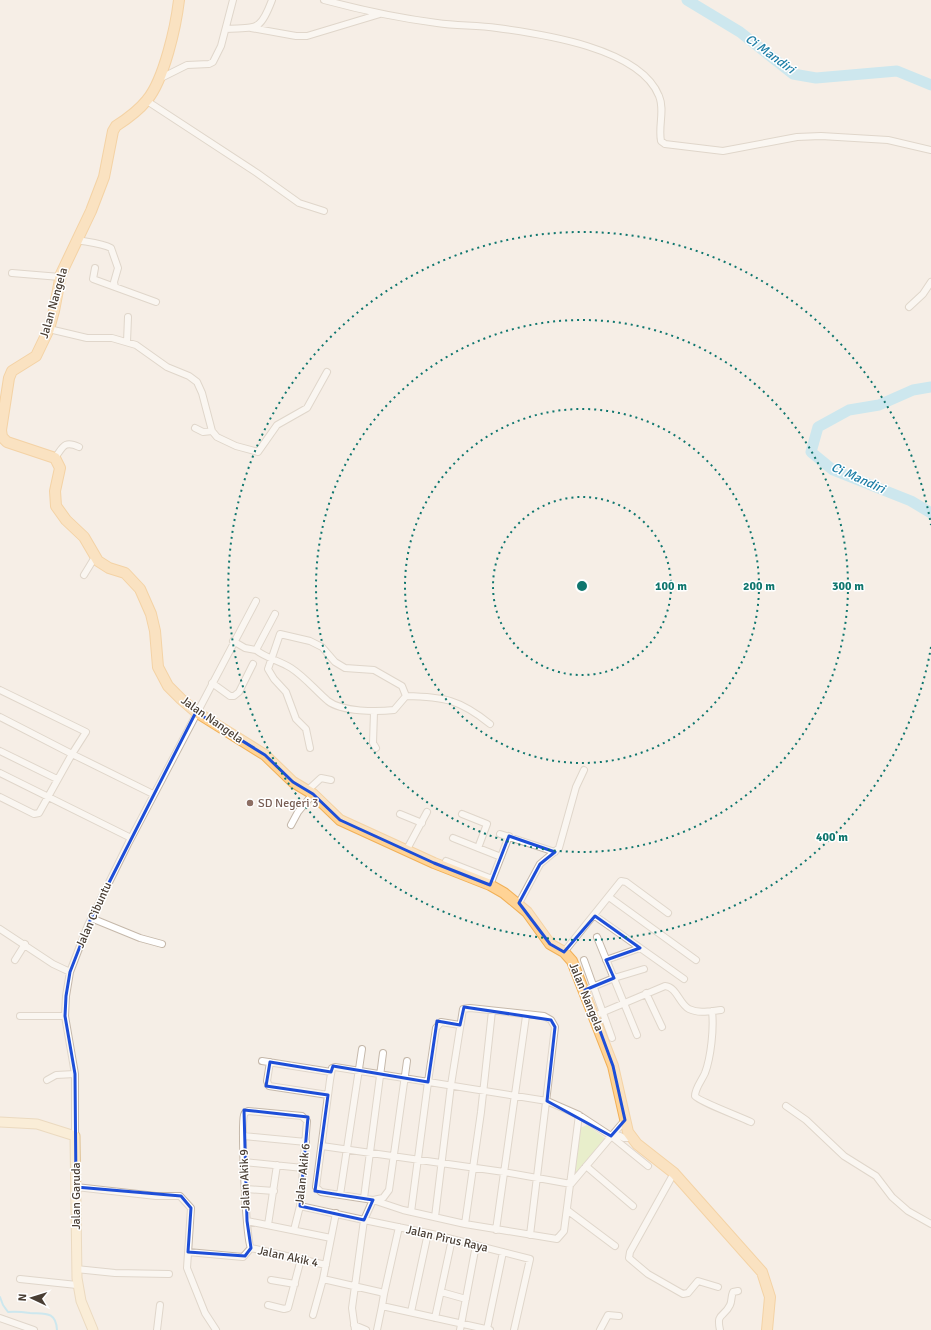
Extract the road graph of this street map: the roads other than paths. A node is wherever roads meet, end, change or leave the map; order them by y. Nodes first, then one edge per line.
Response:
1 (179, 0) edge
2 (233, 0) edge
3 (272, 0) edge
4 (324, 0) edge
5 (382, 14) junction
6 (251, 28) junction
7 (226, 29) junction
8 (158, 80) junction
9 (147, 101) junction
10 (931, 150) edge
11 (324, 211) dead end
12 (77, 240) junction
13 (95, 268) dead end
14 (12, 273) dead end
15 (60, 277) junction
16 (931, 282) edge
17 (115, 287) junction
18 (156, 302) dead end
19 (909, 307) dead end
20 (128, 317) dead end
21 (49, 329) junction
22 (126, 342) junction
23 (327, 372) dead end
24 (195, 428) dead end
25 (212, 431) junction
26 (79, 447) dead end
27 (55, 458) junction
28 (95, 557) junction
29 (84, 575) dead end
30 (256, 601) dead end
31 (275, 614) dead end
32 (233, 641) junction
33 (256, 650) junction
34 (273, 658) junction
35 (252, 664) dead end
36 (212, 683) junction
37 (0, 690) edge
38 (406, 696) junction
39 (196, 712) junction
40 (374, 712) junction
41 (0, 718) edge
42 (490, 724) dead end
43 (310, 748) dead end
44 (376, 748) dead end
45 (0, 751) edge
46 (72, 754) junction
47 (584, 770) dead end
48 (0, 773) edge
49 (57, 779) junction
50 (331, 780) dead end
51 (310, 792) junction
52 (152, 794) junction
53 (0, 797) edge
54 (49, 797) junction
55 (427, 812) dead end
56 (400, 814) dead end
57 (462, 814) dead end
58 (422, 823) junction
59 (291, 825) dead end
60 (500, 834) dead end
61 (509, 836) junction
62 (131, 838) junction
63 (453, 838) dead end
64 (478, 848) junction
65 (406, 851) junction
66 (555, 852) junction
67 (501, 857) junction
68 (446, 861) dead end
69 (491, 882) junction
70 (609, 897) junction
71 (518, 904) junction
72 (668, 913) dead end
73 (595, 916) junction
74 (91, 918) junction
75 (0, 929) edge
76 (597, 937) dead end
77 (25, 944) junction
78 (162, 944) dead end
79 (640, 948) junction
80 (564, 952) junction
81 (15, 960) dead end
82 (584, 960) dead end
83 (606, 960) junction
84 (696, 960) dead end
85 (644, 969) dead end
86 (70, 972) junction
87 (614, 978) junction
88 (684, 979) dead end
89 (589, 989) junction
90 (646, 993) junction
91 (624, 1002) junction
92 (721, 1010) dead end
93 (492, 1011) junction
94 (712, 1011) junction
95 (598, 1013) junction
96 (20, 1016) dead end
97 (65, 1016) junction
98 (526, 1016) junction
99 (460, 1025) junction
100 (662, 1027) dead end
101 (637, 1035) dead end
102 (612, 1038) dead end
103 (362, 1049) dead end
104 (383, 1053) dead end
105 (262, 1061) dead end
106 (407, 1061) dead end
107 (270, 1062) junction
108 (358, 1070) junction
109 (331, 1072) junction
110 (380, 1073) junction
111 (75, 1074) junction
112 (405, 1078) junction
113 (47, 1080) dead end
114 (428, 1082) junction
115 (451, 1085) junction
116 (483, 1090) junction
117 (328, 1095) junction
118 (514, 1095) junction
119 (547, 1101) junction
120 (786, 1106) dead end
121 (579, 1115) junction
122 (306, 1118) joint
123 (625, 1120) junction
124 (0, 1122) edge
125 (751, 1122) dead end
126 (612, 1135) junction
127 (75, 1136) junction
128 (244, 1136) junction
129 (632, 1138) junction
130 (306, 1142) junction
131 (322, 1146) junction
132 (347, 1150) junction
133 (369, 1154) junction
134 (392, 1157) junction
135 (417, 1160) junction
136 (244, 1162) junction
137 (442, 1164) junction
138 (277, 1165) junction
139 (586, 1166) junction
140 (648, 1166) dead end
141 (303, 1168) junction
142 (473, 1168) junction
143 (504, 1172) junction
144 (674, 1173) junction
145 (537, 1178) junction
146 (571, 1184) junction
147 (76, 1187) junction
148 (246, 1189) junction
149 (274, 1191) junction
150 (340, 1195) junction
151 (364, 1198) junction
152 (372, 1202) junction
153 (300, 1206) junction
154 (633, 1206) dead end
155 (567, 1210) junction
156 (411, 1212) junction
157 (336, 1213) junction
158 (435, 1217) junction
159 (364, 1218) junction
160 (247, 1221) junction
161 (465, 1224) junction
162 (931, 1224) edge
163 (268, 1225) junction
164 (399, 1227) junction
165 (294, 1230) junction
166 (496, 1230) junction
167 (428, 1233) junction
168 (530, 1235) junction
169 (331, 1238) junction
170 (452, 1239) junction
171 (476, 1245) junction
172 (615, 1246) dead end
173 (251, 1248) junction
174 (188, 1252) junction
175 (503, 1252) junction
176 (301, 1259) junction
177 (326, 1265) junction
178 (76, 1269) junction
179 (169, 1274) dead end
180 (20, 1279) dead end
181 (323, 1279) junction
182 (271, 1280) dead end
183 (295, 1284) junction
184 (77, 1285) junction
185 (355, 1285) junction
186 (718, 1287) dead end
187 (738, 1291) dead end
188 (441, 1292) junction
189 (384, 1294) junction
190 (466, 1299) junction
191 (160, 1305) dead end
192 (268, 1305) dead end
193 (382, 1306) junction
194 (411, 1312) junction
195 (313, 1315) dead end
196 (619, 1316) dead end
197 (0, 1318) edge
198 (435, 1318) junction
199 (460, 1327) edge
200 (355, 1328) edge
201 (34, 1330) edge
202 (93, 1330) edge
203 (157, 1330) edge
204 (216, 1330) edge
205 (366, 1330) edge
206 (377, 1330) edge
207 (489, 1330) edge
208 (514, 1330) edge
209 (600, 1330) edge
210 (720, 1330) edge
211 (767, 1330) edge

1 - 8 main road, Jalan Nangela
2 - 7 street
3 - 6 street
4 - 5 street
5 - 6 street
5 - 10 street
6 - 7 street
7 - 8 street
8 - 9 main road, Jalan Nangela
9 - 11 street
9 - 12 main road, Jalan Nangela
12 - 15 main road, Jalan Nangela
12 - 17 street
13 - 17 street
14 - 15 street
15 - 21 main road, Jalan Nangela
16 - 19 street
17 - 18 street
20 - 22 street
21 - 22 street
21 - 27 main road, Jalan Nangela
22 - 25 street
23 - 25 street
24 - 25 street
26 - 27 street
27 - 28 main road, Jalan Nangela
28 - 29 street
28 - 39 main road, Jalan Nangela
30 - 32 street, Jalan Cibuntu
31 - 33 street
32 - 33 street
32 - 36 street, Jalan Cibuntu
33 - 34 street
34 - 38 street
34 - 40 street
34 - 43 street
35 - 36 street
36 - 39 street, Jalan Cibuntu
37 - 46 street
38 - 40 street
38 - 42 street
39 - 51 main road, Jalan Nangela
39 - 52 street, Jalan Cibuntu
40 - 44 street
41 - 46 street
45 - 49 street
46 - 49 street
46 - 52 street
47 - 66 street
48 - 54 street
49 - 54 street
50 - 51 street
51 - 59 street
51 - 65 main road, Jalan Nangela
52 - 62 street, Jalan Cibuntu
53 - 54 street
54 - 62 street
55 - 58 street
56 - 58 street
57 - 64 street
58 - 65 street
60 - 61 street
61 - 66 street
61 - 67 street
62 - 74 street, Jalan Cibuntu
63 - 64 street
64 - 67 street
65 - 69 main road, Jalan Nangela
66 - 71 street
67 - 69 street
68 - 69 street
69 - 71 main road, Jalan Nangela
70 - 72 street
70 - 73 street
70 - 84 street
71 - 80 main road, Jalan Nangela
73 - 79 street
73 - 80 street
74 - 78 street
74 - 86 street, Jalan Cibuntu
75 - 77 street
76 - 83 street
77 - 81 street
77 - 86 street
79 - 83 street
79 - 88 street
80 - 89 main road, Jalan Nangela
82 - 89 street
83 - 87 street
85 - 87 street
86 - 97 street, Jalan Cibuntu
87 - 89 street
87 - 91 street
89 - 95 main road, Jalan Nangela
90 - 91 street
90 - 94 street
90 - 100 street
91 - 95 street
91 - 101 street
92 - 94 street
93 - 98 street
93 - 99 street
93 - 116 street
94 - 125 street
95 - 102 street
95 - 123 main road, Jalan Nangela
96 - 97 street
97 - 111 street, Jalan Cibuntu
98 - 118 street
98 - 119 street
99 - 114 street
99 - 115 street
103 - 108 street
104 - 110 street
105 - 107 street
106 - 112 street
107 - 109 street
107 - 117 street
108 - 109 street
108 - 110 street
108 - 132 street
109 - 117 street
110 - 112 street
110 - 133 street
111 - 113 street
111 - 127 street, Jalan Cibuntu
112 - 114 street
112 - 134 street
114 - 115 street
114 - 135 street
115 - 116 street
115 - 137 street
116 - 118 street
116 - 142 street
117 - 131 street
118 - 119 street
118 - 143 street
119 - 121 street
119 - 145 street
120 - 162 street
121 - 126 street
121 - 146 street
122 - 128 street, Jalan Akik 9
122 - 130 street, Jalan Akik 6
123 - 126 street
123 - 129 main road, Jalan Nangela
124 - 127 street
126 - 129 street
126 - 139 street
126 - 140 street
127 - 147 street, Jalan Garuda
128 - 130 street
128 - 136 street, Jalan Akik 9
129 - 144 main road, Jalan Nangela
130 - 141 street, Jalan Akik 6
131 - 132 street
131 - 150 street
132 - 133 street
132 - 150 street
133 - 134 street
133 - 151 street
134 - 135 street
134 - 152 street
135 - 137 street
135 - 156 street
136 - 138 street
136 - 148 street, Jalan Akik 9
137 - 142 street
137 - 158 street
138 - 141 street
138 - 149 street
139 - 146 street
139 - 154 street
141 - 153 street, Jalan Akik 6
142 - 143 street
142 - 161 street
143 - 145 street
143 - 166 street
144 - 186 street
144 - 211 main road, Jalan Nangela
145 - 146 street
145 - 168 street
146 - 155 street
147 - 174 street
147 - 178 street, Jalan Garuda
148 - 149 street
148 - 160 street, Jalan Akik 9
149 - 163 street
150 - 151 street
151 - 152 street
152 - 156 street
152 - 159 street
153 - 157 street, Jalan Pirus Raya
153 - 165 street, Jalan Akik 6
155 - 168 street
155 - 172 street
156 - 158 street
157 - 159 street, Jalan Pirus Raya
157 - 169 street
158 - 161 street
159 - 164 street, Jalan Pirus Raya
159 - 185 street
160 - 163 street
160 - 173 street, Jalan Akik 9
161 - 166 street
163 - 165 street
164 - 167 street, Jalan Pirus Raya
164 - 189 street
165 - 169 street
166 - 168 street
167 - 170 street, Jalan Pirus Raya
167 - 194 street
169 - 177 street
170 - 171 street, Jalan Pirus Raya
170 - 188 street
171 - 175 street, Jalan Pirus Raya
171 - 190 street
173 - 174 street
173 - 176 street, Jalan Akik 4
174 - 204 street
175 - 207 street
175 - 208 street, Jalan Pirus Raya
176 - 177 street, Jalan Akik 4
176 - 183 street
177 - 181 street
178 - 179 street
178 - 184 street, Jalan Garuda
180 - 184 street
181 - 185 street
181 - 195 street
182 - 183 street
183 - 192 street
184 - 202 street, Jalan Garuda
185 - 189 street
185 - 200 street
187 - 210 street
188 - 190 street
188 - 198 street
189 - 193 street
190 - 199 street
191 - 203 street
193 - 194 street
193 - 206 street
194 - 198 street
196 - 209 street
197 - 201 street
198 - 199 street
199 - 207 street
200 - 205 street

